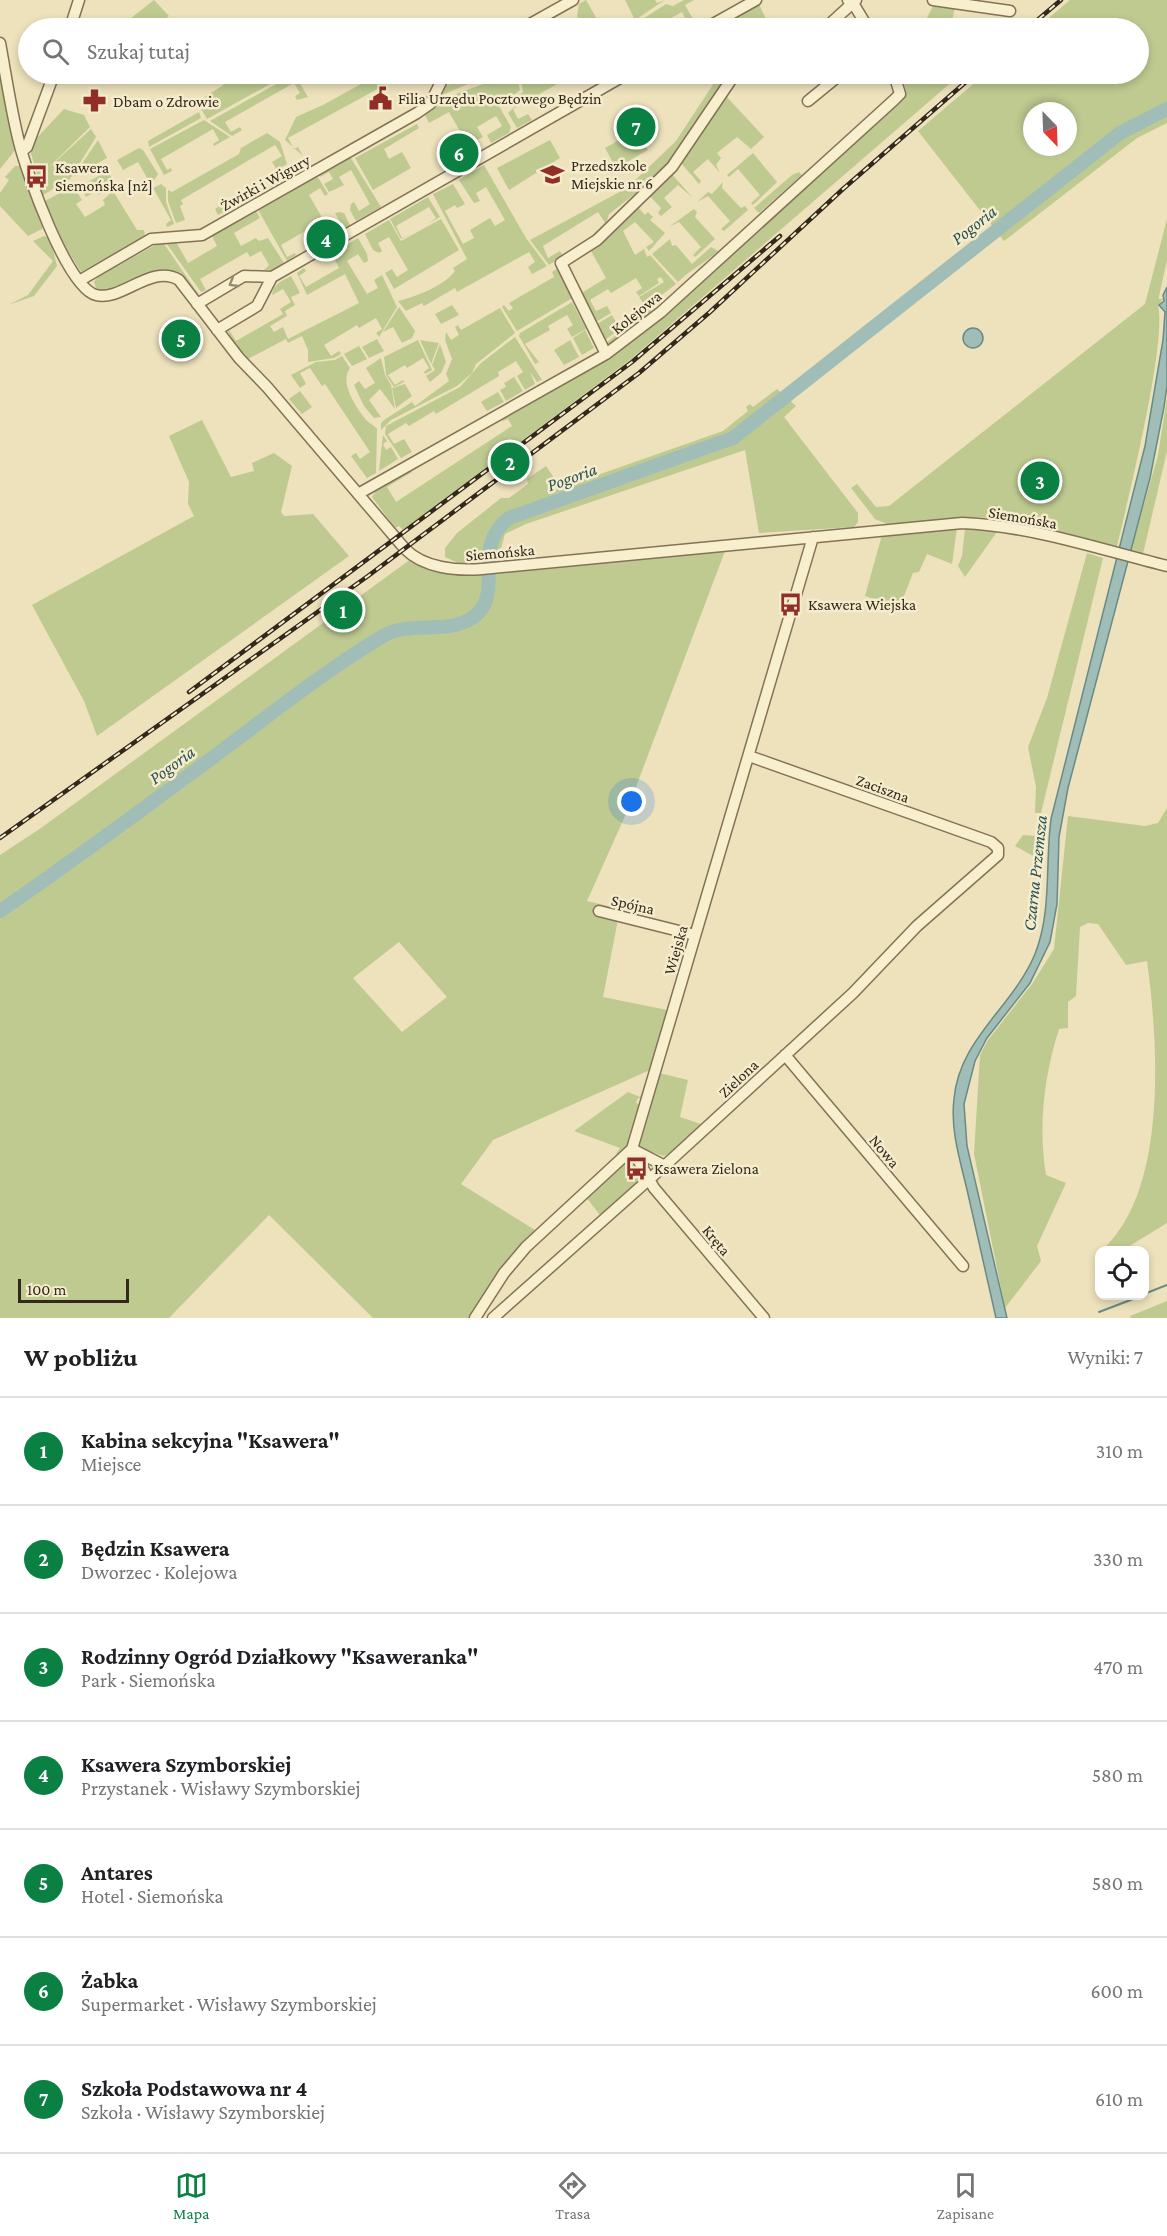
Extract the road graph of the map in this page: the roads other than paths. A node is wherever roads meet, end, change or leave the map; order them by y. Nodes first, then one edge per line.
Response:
1 (79, 0) edge
2 (573, 0) edge
3 (756, 0) edge
4 (933, 0) edge
5 (852, 1) edge
6 (962, 2) edge
7 (1010, 11) dead end
8 (73, 18) edge
9 (540, 18) edge
10 (733, 18) edge
11 (836, 18) edge
12 (862, 18) edge
13 (0, 43) edge
14 (50, 84) edge
15 (440, 84) edge
16 (610, 84) edge
17 (728, 84) edge
18 (828, 84) edge
19 (898, 84) edge
20 (808, 100) dead end
21 (22, 152) junction
22 (272, 277) junction
23 (79, 281) junction
24 (197, 304) junction
25 (217, 330) junction
26 (606, 354) junction
27 (358, 494) junction
28 (813, 537) junction
29 (1167, 566) edge
30 (749, 756) junction
31 (998, 855) joint
32 (598, 911) dead end
33 (695, 935) junction
34 (784, 1055) junction
35 (632, 1149) junction
36 (665, 1166) junction
37 (649, 1180) junction
38 (963, 1266) dead end
39 (475, 1318) edge
40 (493, 1318) edge
41 (764, 1318) edge

1 - 8 street
2 - 9 street
3 - 10 street
4 - 6 street
5 - 11 street
5 - 12 street
6 - 7 street
13 - 21 street
14 - 21 street
15 - 23 street, Żwirki i Wigury
16 - 22 street
17 - 26 street
18 - 20 street
19 - 26 street, Kolejowa
21 - 23 street
22 -> 24 street
22 - 25 street
23 - 24 street, Siemońska
24 - 25 street, Siemońska
25 - 27 street, Siemońska
26 - 27 street, Kolejowa
27 - 28 street, Siemońska
28 - 29 street, Siemońska
28 - 30 street, Wiejska
30 - 31 street, Zaciszna
30 - 33 street, Wiejska
31 - 34 street, Zielona
32 - 33 street, Spójna
33 - 35 street, Wiejska
34 - 36 street, Zielona
34 - 38 street, Nowa
35 - 36 street
35 - 37 street, Kręta
35 - 39 street
36 - 37 street, Zielona
37 - 40 street, Zielona
37 - 41 street, Kręta

